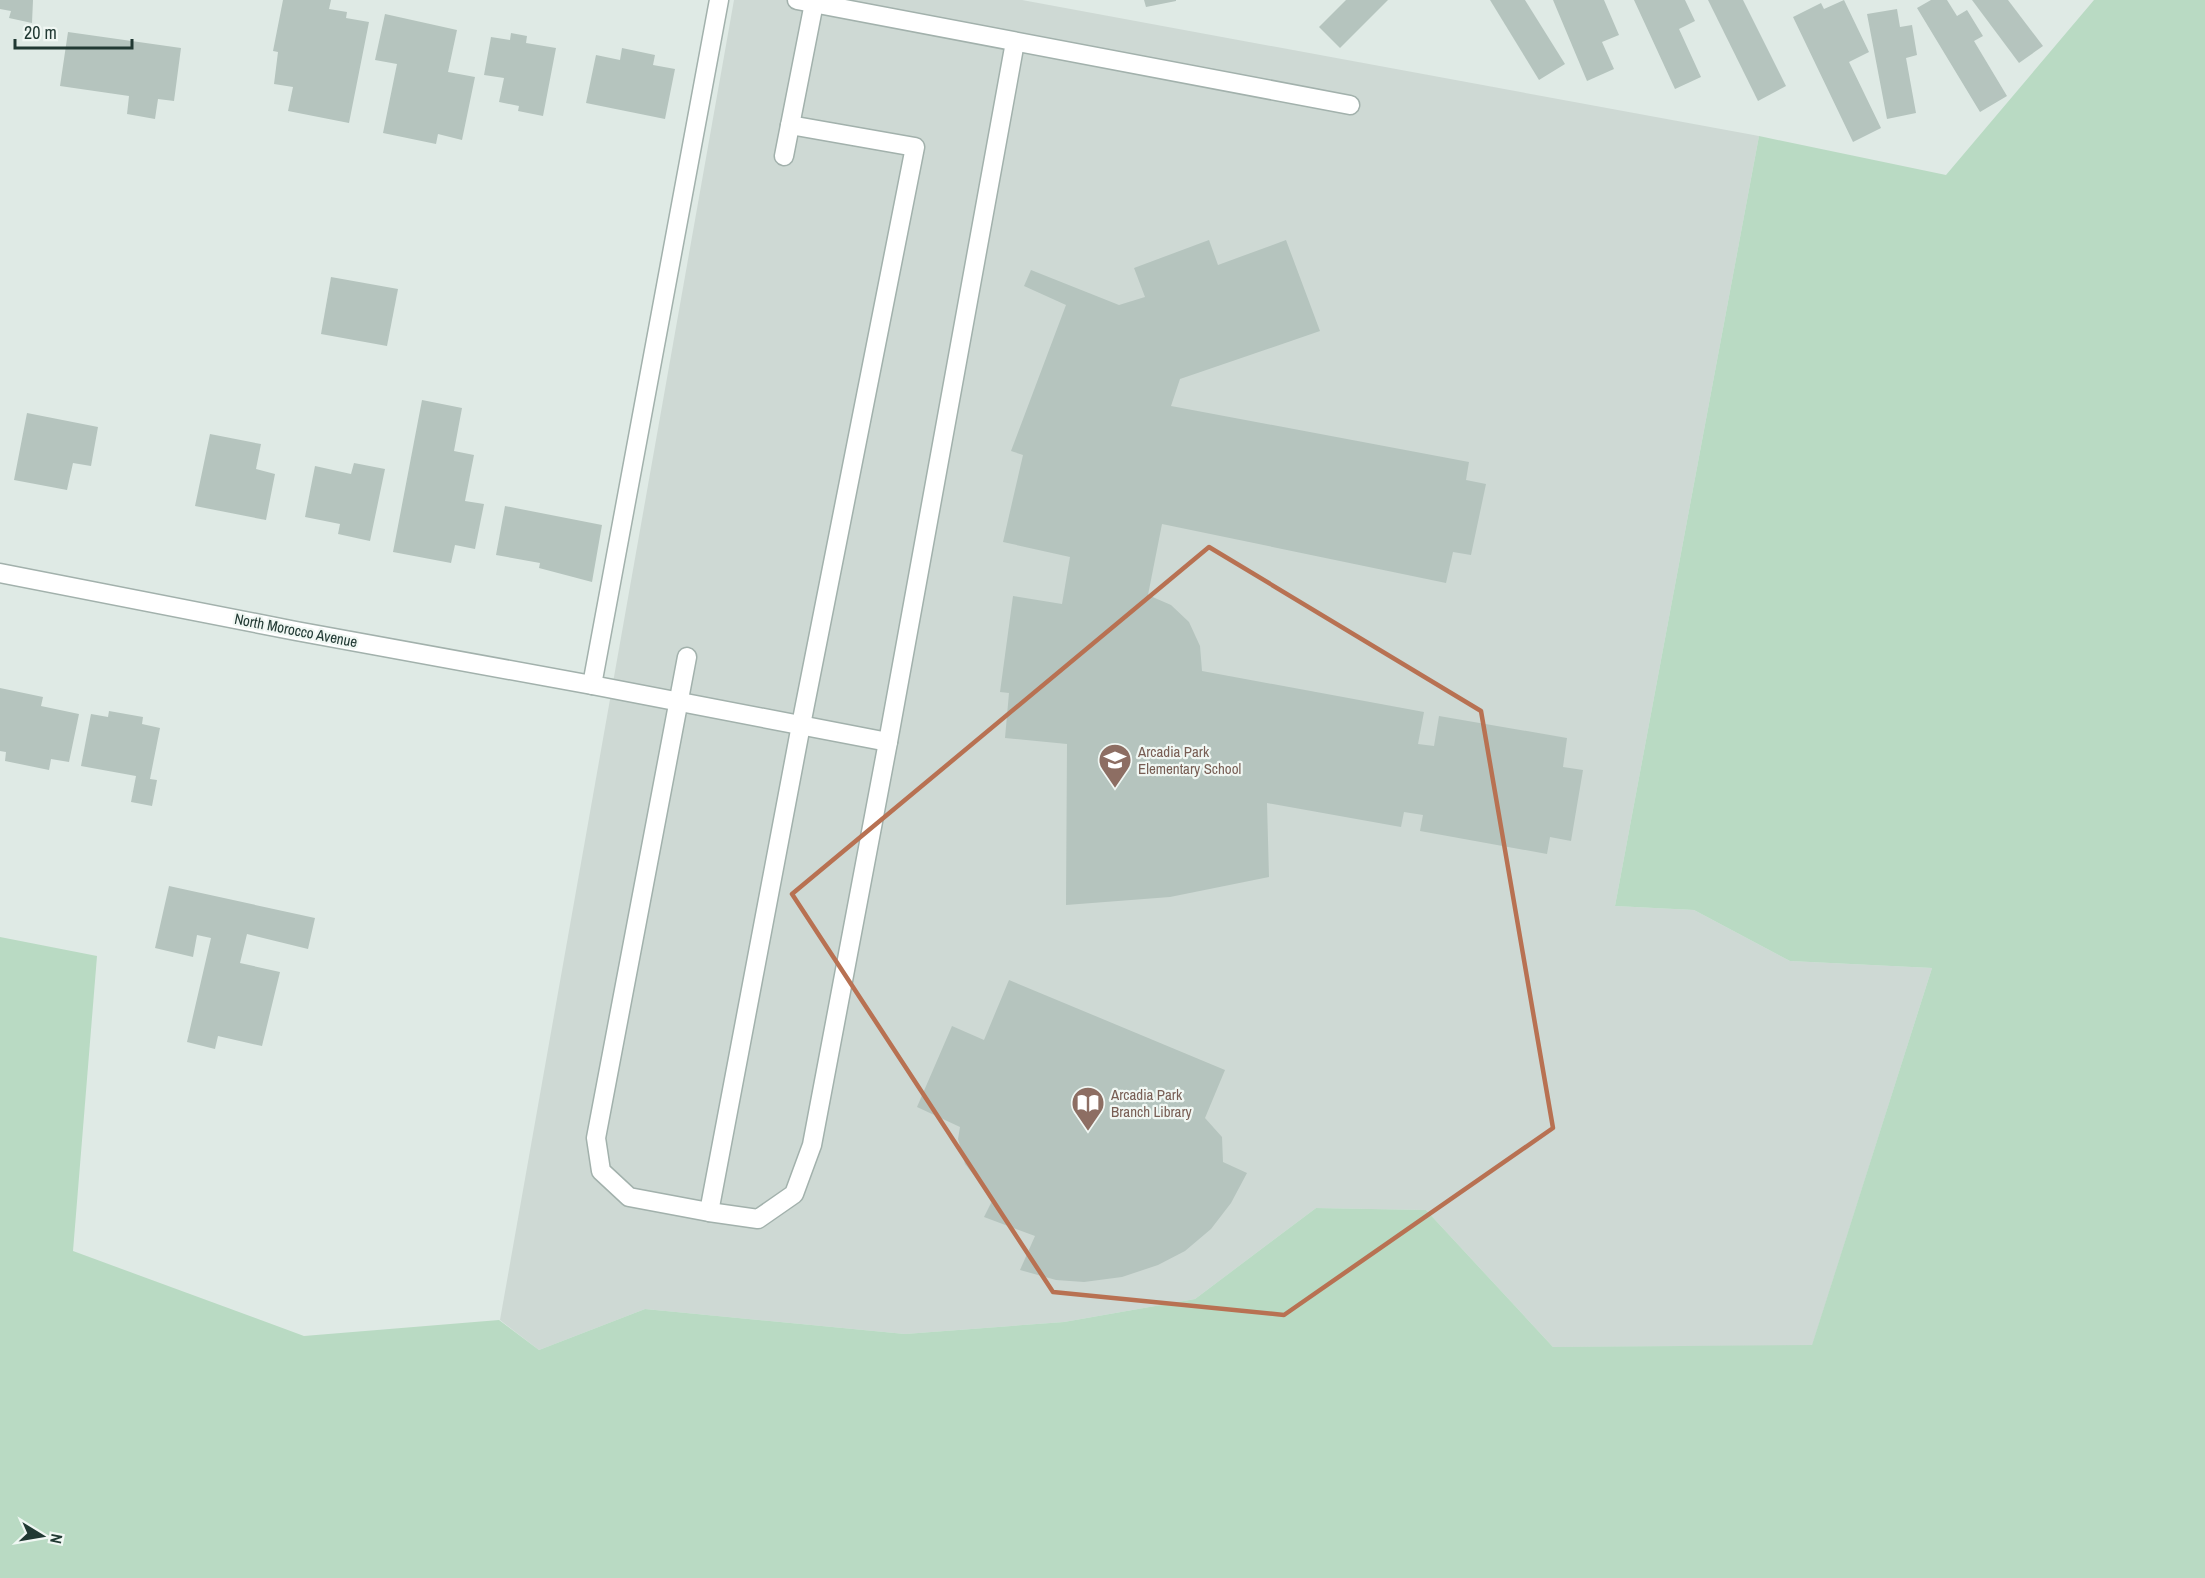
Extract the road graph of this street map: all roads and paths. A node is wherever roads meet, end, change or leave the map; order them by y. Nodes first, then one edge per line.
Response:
1 (719, 0) edge
2 (805, 2) edge
3 (1016, 42) junction
4 (1350, 105) dead end
5 (790, 124) junction
6 (784, 156) dead end
7 (0, 573) edge
8 (687, 657) dead end
9 (592, 685) junction
10 (677, 702) junction
11 (801, 725) junction
12 (888, 742) junction
13 (709, 1212) junction

1 - 9 street
2 - 3 street
2 - 5 street
3 - 4 street
3 - 12 street
5 - 6 street
5 - 11 street
7 - 9 street, North Morocco Avenue
8 - 10 street
9 - 10 street, North Morocco Avenue
10 - 11 street, North Morocco Avenue
10 - 13 street
11 - 12 street, North Morocco Avenue
11 - 13 street
12 - 13 street

